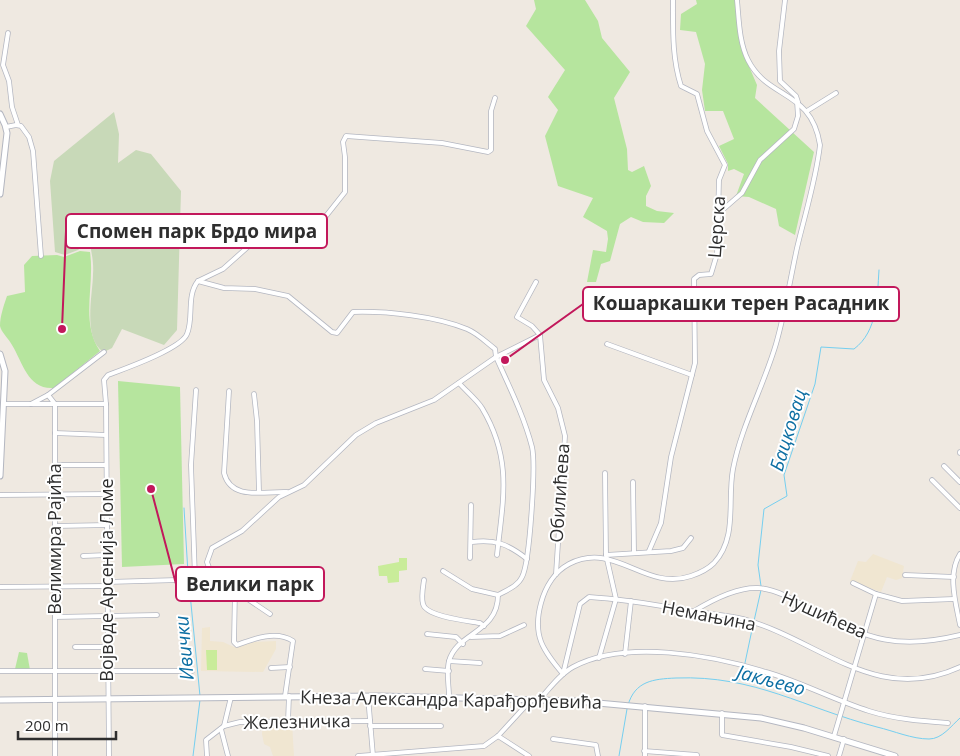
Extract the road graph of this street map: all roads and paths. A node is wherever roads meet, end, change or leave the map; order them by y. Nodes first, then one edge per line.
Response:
1 (673, 0) edge
2 (737, 0) edge
3 (786, 0) edge
4 (8, 33) dead end
5 (836, 93) dead end
6 (495, 98) dead end
7 (798, 102) junction
8 (807, 111) junction
9 (0, 114) edge
10 (18, 125) junction
11 (6, 127) junction
12 (0, 194) edge
13 (719, 213) junction
14 (41, 256) dead end
15 (198, 281) junction
16 (536, 282) dead end
17 (540, 335) junction
18 (607, 344) dead end
19 (104, 352) dead end
20 (0, 354) edge
21 (496, 357) junction
22 (692, 374) junction
23 (458, 382) junction
24 (196, 390) dead end
25 (229, 391) dead end
26 (254, 394) dead end
27 (48, 395) junction
28 (4, 404) junction
29 (54, 404) junction
30 (106, 404) junction
31 (29, 405) junction
32 (54, 434) junction
33 (106, 435) junction
34 (54, 465) junction
35 (106, 465) junction
36 (944, 466) dead end
37 (605, 473) dead end
38 (0, 476) edge
39 (932, 480) dead end
40 (633, 482) dead end
41 (960, 482) edge
42 (259, 492) junction
43 (287, 492) junction
44 (107, 494) junction
45 (0, 495) edge
46 (54, 495) junction
47 (471, 505) dead end
48 (960, 508) edge
49 (107, 525) junction
50 (55, 526) junction
51 (691, 538) dead end
52 (498, 541) junction
53 (472, 542) junction
54 (649, 551) junction
55 (634, 553) junction
56 (960, 554) edge
57 (107, 555) junction
58 (496, 555) dead end
59 (82, 556) dead end
60 (607, 556) junction
61 (470, 558) dead end
62 (527, 559) junction
63 (443, 571) dead end
64 (556, 574) junction
65 (905, 575) dead end
66 (954, 576) junction
67 (193, 578) junction
68 (213, 579) junction
69 (424, 580) dead end
70 (853, 583) dead end
71 (107, 584) junction
72 (0, 587) edge
73 (55, 588) junction
74 (235, 590) junction
75 (876, 594) junction
76 (498, 595) junction
77 (616, 599) junction
78 (631, 601) junction
79 (956, 602) edge
80 (693, 611) junction
81 (270, 614) dead end
82 (157, 615) dead end
83 (108, 616) junction
84 (55, 617) junction
85 (524, 625) dead end
86 (960, 625) edge
87 (484, 626) junction
88 (427, 634) dead end
89 (865, 634) junction
90 (960, 635) edge
91 (471, 637) junction
92 (462, 644) junction
93 (75, 647) dead end
94 (108, 647) junction
95 (625, 654) junction
96 (599, 658) junction
97 (449, 661) junction
98 (480, 663) dead end
99 (290, 667) junction
100 (960, 667) edge
101 (271, 668) dead end
102 (854, 668) junction
103 (425, 669) dead end
104 (449, 670) junction
105 (108, 671) junction
106 (192, 671) dead end
107 (0, 672) edge
108 (55, 672) junction
109 (563, 674) junction
110 (287, 696) junction
111 (368, 696) junction
112 (449, 696) junction
113 (231, 698) junction
114 (532, 699) junction
115 (540, 699) junction
116 (0, 700) edge
117 (55, 700) junction
118 (108, 700) junction
119 (844, 703) junction
120 (644, 706) junction
121 (722, 713) junction
122 (288, 721) junction
123 (948, 723) dead end
124 (370, 724) junction
125 (441, 726) dead end
126 (223, 728) junction
127 (498, 736) junction
128 (834, 736) junction
129 (552, 740) dead end
130 (844, 740) junction
131 (644, 754) edge
132 (373, 755) edge
133 (697, 755) edge
134 (55, 756) edge
135 (109, 756) edge
136 (207, 756) edge
137 (228, 756) edge
138 (358, 756) edge
139 (529, 756) edge
140 (598, 756) edge
141 (828, 756) edge
142 (839, 756) edge
143 (895, 756) edge

1 - 13 street, Церска
2 - 7 street
3 - 7 street
4 - 10 street
5 - 8 street
6 - 15 street
7 - 8 street
7 - 13 street
8 - 60 street
9 - 11 street
10 - 11 street
10 - 14 street
11 - 12 street
13 - 22 street, Церска
15 - 21 street
15 - 30 street, Војводе Арсенија Ломе
16 - 17 street
17 - 21 street
17 - 64 street, Обилићева
18 - 22 street
19 - 27 street
20 - 28 street
21 - 23 street
21 - 62 street
22 - 54 street, Церска
23 - 43 street
23 - 52 street
24 - 67 street
25 - 42 street
26 - 42 street
27 - 29 street
27 - 31 street
28 - 31 street
28 - 38 street
29 - 30 street
29 - 31 street
29 - 32 street, Велимира Рајића
30 - 33 street, Војводе Арсенија Ломе
32 - 33 street
32 - 34 street, Велимира Рајића
33 - 35 street, Војводе Арсенија Ломе
34 - 35 street
34 - 46 street, Велимира Рајића
35 - 44 street, Војводе Арсенија Ломе
36 - 41 street
37 - 60 street
39 - 48 street
40 - 55 street
42 - 43 street
43 - 68 street
44 - 46 street
44 - 49 street, Војводе Арсенија Ломе
45 - 46 street
46 - 50 street, Велимира Рајића
47 - 53 street
49 - 50 street
49 - 57 street, Војводе Арсенија Ломе
50 - 73 street, Велимира Рајића
51 - 54 street
52 - 53 street
52 - 58 street
52 - 62 street
53 - 61 street
54 - 55 street
55 - 60 street
56 - 66 street
57 - 59 street
57 - 71 street, Војводе Арсенија Ломе
60 - 64 street
60 - 77 street
62 - 76 street
63 - 76 street
64 - 109 street
65 - 66 street
66 - 79 street
67 - 68 street
67 - 71 street
68 - 74 street
69 - 87 street
70 - 75 street
71 - 73 street
71 - 83 street, Војводе Арсенија Ломе
72 - 73 street
73 - 84 street, Велимира Рајића
74 - 81 street
74 - 99 street
75 - 79 street
75 - 89 street
76 - 87 street
77 - 78 street, Немањина
77 - 96 street
77 - 109 street, Немањина
78 - 80 street, Немањина
78 - 95 street
79 - 86 street
80 - 89 street, Нушићева
80 - 102 street, Немањина
82 - 83 street
83 - 84 street
83 - 94 street, Војводе Арсенија Ломе
84 - 108 street, Велимира Рајића
85 - 91 street
87 - 91 street
88 - 92 street
89 - 90 street, Нушићева
89 - 102 street
91 - 92 street
92 - 97 street
93 - 94 street
94 - 105 street, Војводе Арсенија Ломе
95 - 96 street
95 - 119 street
96 - 109 street
97 - 98 street
97 - 104 street
99 - 101 street
99 - 110 street
100 - 102 street, Немањина
102 - 119 street
103 - 104 street
104 - 112 street
105 - 106 street
105 - 108 street
105 - 118 street, Војводе Арсенија Ломе
107 - 108 street
108 - 117 street, Велимира Рајића
109 - 115 street
110 - 111 street, Кнеза Александра Карађорђевића
110 - 113 street, Кнеза Александра Карађорђевића
110 - 122 street
111 - 112 street, Кнеза Александра Карађорђевића
111 - 124 street
112 - 114 street, Кнеза Александра Карађорђевића
113 - 118 street, Кнеза Александра Карађорђевића
113 - 126 street
114 - 115 street, Кнеза Александра Карађорђевића
114 - 127 street
115 - 120 street, Кнеза Александра Карађорђевића
116 - 117 street, Кнеза Александра Карађорђевића
117 - 118 street, Кнеза Александра Карађорђевића
117 - 134 street, Велимира Рајића
118 - 135 street, Војводе Арсенија Ломе
119 - 123 street
119 - 128 street
120 - 121 street, Кнеза Александра Карађорђевића
120 - 131 street
121 - 128 street, Кнеза Александра Карађорђевића
121 - 141 street
122 - 124 street, Железничка
122 - 126 street, Железничка
124 - 125 street, Железничка
124 - 132 street
126 - 136 street
126 - 137 street
127 - 132 street
127 - 139 street
128 - 130 street, Кнеза Александра Карађорђевића
129 - 140 street
130 - 142 street
130 - 143 street, Кнеза Александра Карађорђевића
131 - 133 street
132 - 138 street

